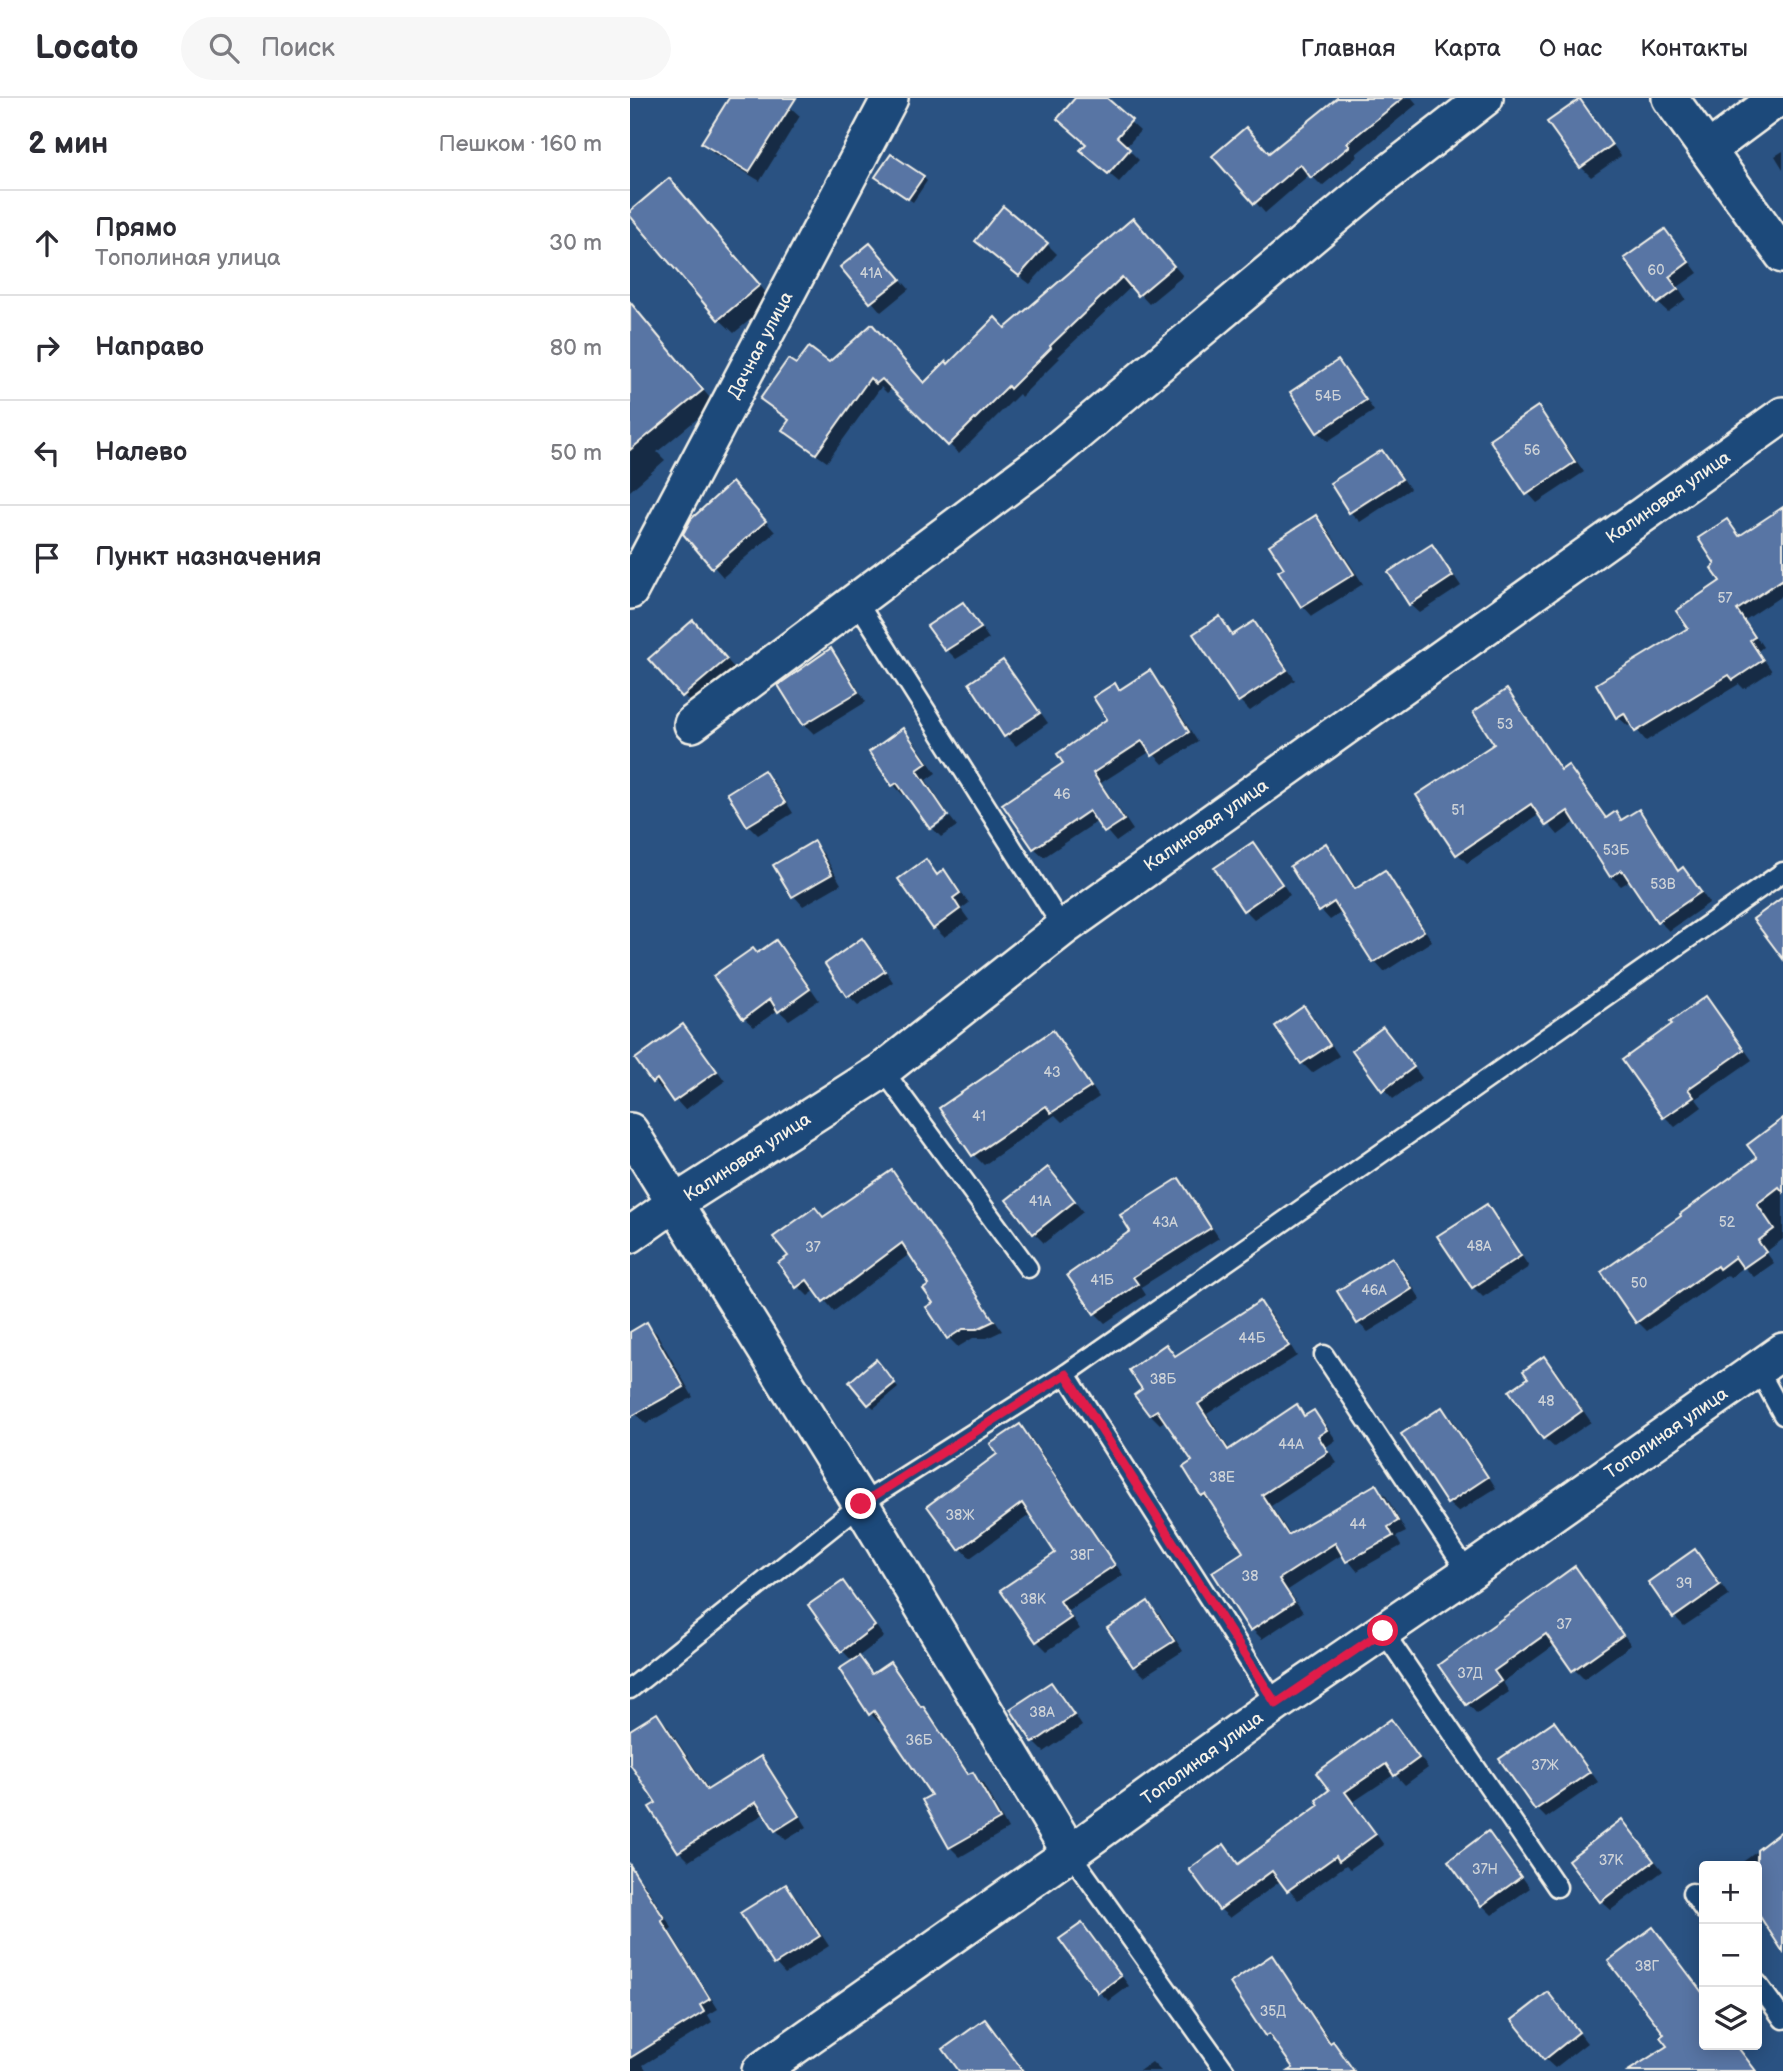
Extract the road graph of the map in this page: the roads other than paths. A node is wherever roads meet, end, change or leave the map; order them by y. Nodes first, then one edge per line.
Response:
1 (890, 98) edge
2 (1485, 98) edge
3 (1670, 98) edge
4 (1778, 98) edge
5 (1708, 150) junction
6 (1783, 255) edge
7 (1783, 415) edge
8 (630, 591) edge
9 (856, 600) junction
10 (692, 724) dead end
11 (1783, 872) edge
12 (1063, 928) junction
13 (883, 1070) junction
14 (630, 1131) edge
15 (675, 1203) junction
16 (630, 1235) edge
17 (1028, 1268) dead end
18 (1324, 1355) dead end
19 (1771, 1360) edge
20 (1066, 1374) junction
21 (1783, 1415) edge
22 (861, 1504) junction
23 (1468, 1573) junction
24 (1383, 1631) junction
25 (630, 1689) edge
26 (1276, 1704) junction
27 (1070, 1853) junction
28 (1558, 1887) dead end
29 (1692, 1893) dead end
30 (1699, 1903) edge
31 (1760, 1987) edge
32 (1783, 2019) edge
33 (763, 2070) edge
34 (1225, 2071) edge

1 - 8 street, Дачная улица
2 - 9 street
3 - 5 street
4 - 5 street
5 - 6 street
7 - 12 street, Калиновая улица
9 - 10 street
9 - 12 lane
11 - 20 lane
12 - 13 street, Калиновая улица
13 - 15 street, Калиновая улица
13 - 17 lane
14 - 15 street
15 - 16 street, Калиновая улица
15 - 22 street
18 - 23 lane
19 - 21 lane
19 - 23 street, Тополиная улица
20 - 22 lane
20 - 26 lane
22 - 25 lane
22 - 27 street
23 - 24 street, Тополиная улица
24 - 26 street, Тополиная улица
24 - 28 lane
26 - 27 street, Тополиная улица
27 - 33 street, Тополиная улица
27 - 34 lane
29 - 30 lane
31 - 32 lane

